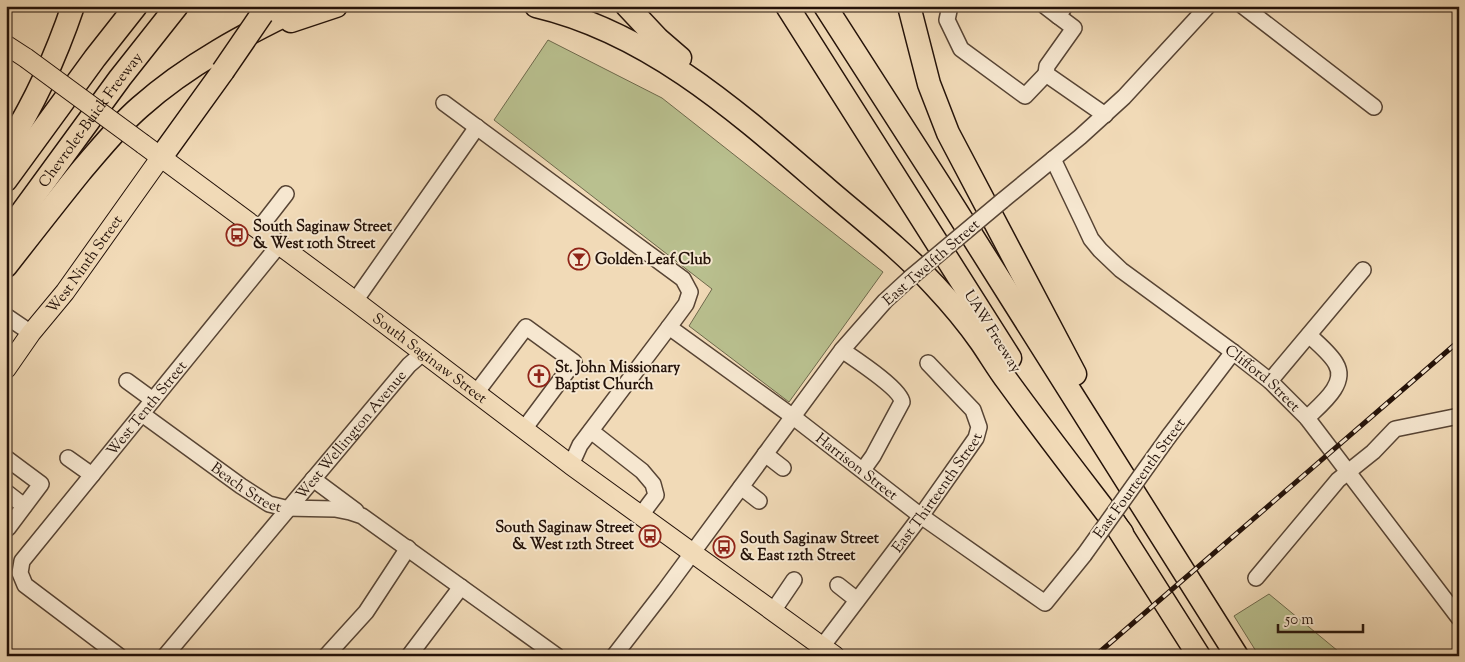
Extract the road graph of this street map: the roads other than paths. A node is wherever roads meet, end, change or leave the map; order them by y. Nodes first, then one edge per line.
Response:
1 (73, 6) edge
2 (136, 6) edge
3 (177, 6) edge
4 (304, 6) edge
5 (336, 6) edge
6 (536, 6) edge
7 (627, 6) edge
8 (787, 6) edge
9 (825, 6) edge
10 (909, 6) edge
11 (915, 6) edge
12 (1044, 6) edge
13 (1208, 6) edge
14 (1243, 6) edge
15 (265, 10) edge
16 (1062, 11) edge
17 (949, 13) edge
18 (236, 42) junction
19 (6, 45) edge
20 (1046, 74) junction
21 (929, 84) junction
22 (444, 103) dead end
23 (1374, 107) dead end
24 (1105, 115) junction
25 (477, 127) junction
26 (6, 148) edge
27 (780, 148) junction
28 (160, 157) junction
29 (1053, 159) junction
30 (6, 180) edge
31 (286, 194) dead end
32 (258, 230) junction
33 (6, 234) edge
34 (279, 245) junction
35 (6, 266) edge
36 (1363, 270) dead end
37 (354, 301) junction
38 (6, 316) edge
39 (669, 327) junction
40 (31, 333) junction
41 (1309, 335) junction
42 (842, 350) junction
43 (1233, 352) junction
44 (423, 353) junction
45 (928, 363) dead end
46 (6, 369) edge
47 (1270, 381) junction
48 (127, 382) dead end
49 (476, 393) junction
50 (153, 400) junction
51 (142, 414) junction
52 (792, 416) junction
53 (1459, 416) edge
54 (1307, 418) junction
55 (524, 429) junction
56 (591, 431) junction
57 (765, 454) junction
58 (6, 458) edge
59 (68, 458) dead end
60 (571, 465) junction
61 (783, 468) dead end
62 (863, 470) junction
63 (1348, 472) junction
64 (92, 475) junction
65 (313, 479) junction
66 (741, 487) junction
67 (6, 492) edge
68 (759, 501) dead end
69 (24, 506) junction
70 (288, 508) junction
71 (641, 515) junction
72 (921, 516) junction
73 (366, 519) junction
74 (6, 526) edge
75 (1156, 528) junction
76 (1122, 533) junction
77 (408, 548) junction
78 (692, 552) junction
79 (1256, 578) dead end
80 (794, 580) dead end
81 (838, 586) dead end
82 (461, 587) junction
83 (857, 600) junction
84 (1045, 603) joint
85 (773, 611) junction
86 (1459, 618) edge
87 (824, 653) edge
88 (119, 656) edge
89 (164, 656) edge
90 (326, 656) edge
91 (409, 656) edge
92 (557, 656) edge
93 (614, 656) edge
94 (1199, 656) edge
95 (1237, 656) edge

1 - 26 highway
2 - 30 highway, Chevrolet-Buick Freeway
3 - 33 highway, Chevrolet-Buick Freeway
4 - 18 highway
5 - 18 highway
6 - 27 highway
7 - 27 highway
8 - 76 highway, UAW Freeway
9 - 75 highway
10 - 21 highway
11 - 21 highway
12 - 16 street
13 - 24 street, East Twelfth Street
14 - 23 street
15 - 28 highway, bridge
16 - 20 street
17 - 20 street
18 - 35 highway
19 - 28 main road, South Saginaw Street, bridge
20 - 24 street
21 - 75 highway
22 - 25 street
24 - 29 street, East Twelfth Street
25 - 37 street
25 - 39 street
27 - 76 highway
28 - 32 main road, South Saginaw Street
28 - 40 main road, West Ninth Street
29 - 42 street, East Twelfth Street, bridge
29 - 43 street, Clifford Street
31 - 32 street
32 - 34 main road, South Saginaw Street
34 - 37 main road, South Saginaw Street
34 - 50 street, West Tenth Street
36 - 41 street
37 - 44 main road, South Saginaw Street
38 - 40 street
39 - 52 street, Harrison Street
39 - 56 street
40 - 46 main road, West Ninth Street
41 - 47 street
41 - 54 street
42 - 52 street, East Twelfth Street
42 - 62 street
43 - 47 street, Clifford Street
43 - 84 street, East Fourteenth Street, bridge
44 - 49 main road, South Saginaw Street
44 - 65 street, West Wellington Avenue
45 - 72 street, East Thirteenth Street
47 - 54 street, Clifford Street
48 - 50 street
49 - 55 main road, South Saginaw Street
49 - 55 street
50 - 51 street, West Tenth Street
51 - 64 street, West Tenth Street
51 - 70 street, Beach Street
52 - 57 street, East Twelfth Street
52 - 62 street, Harrison Street
53 - 63 street
54 - 63 street, Clifford Street
55 - 60 main road, South Saginaw Street
56 - 60 street
56 - 71 street
57 - 61 street
57 - 66 street, East Twelfth Street
58 - 69 street
59 - 64 street
60 - 71 main road, South Saginaw Street
62 - 72 street, Harrison Street
63 - 79 street
63 - 86 street, Clifford Street
64 - 88 street, West Tenth Street
65 - 70 street, West Wellington Avenue
65 - 73 street, Beach Street
66 - 68 street
66 - 78 street, East Twelfth Street
67 - 69 street
69 - 74 street
70 - 73 street, Beach Street
70 - 89 street, West Wellington Avenue
71 - 78 main road, South Saginaw Street
72 - 83 street, East Thirteenth Street
72 - 84 street, Harrison Street
73 - 77 street, Beach Street
75 - 95 highway
76 - 94 highway, UAW Freeway
77 - 82 street, Beach Street
77 - 90 street
78 - 85 main road, South Saginaw Street
78 - 93 street, East Twelfth Street
80 - 85 street
81 - 83 street
82 - 91 street
82 - 92 street, Beach Street
83 - 87 street, East Thirteenth Street
85 - 87 main road, South Saginaw Street

